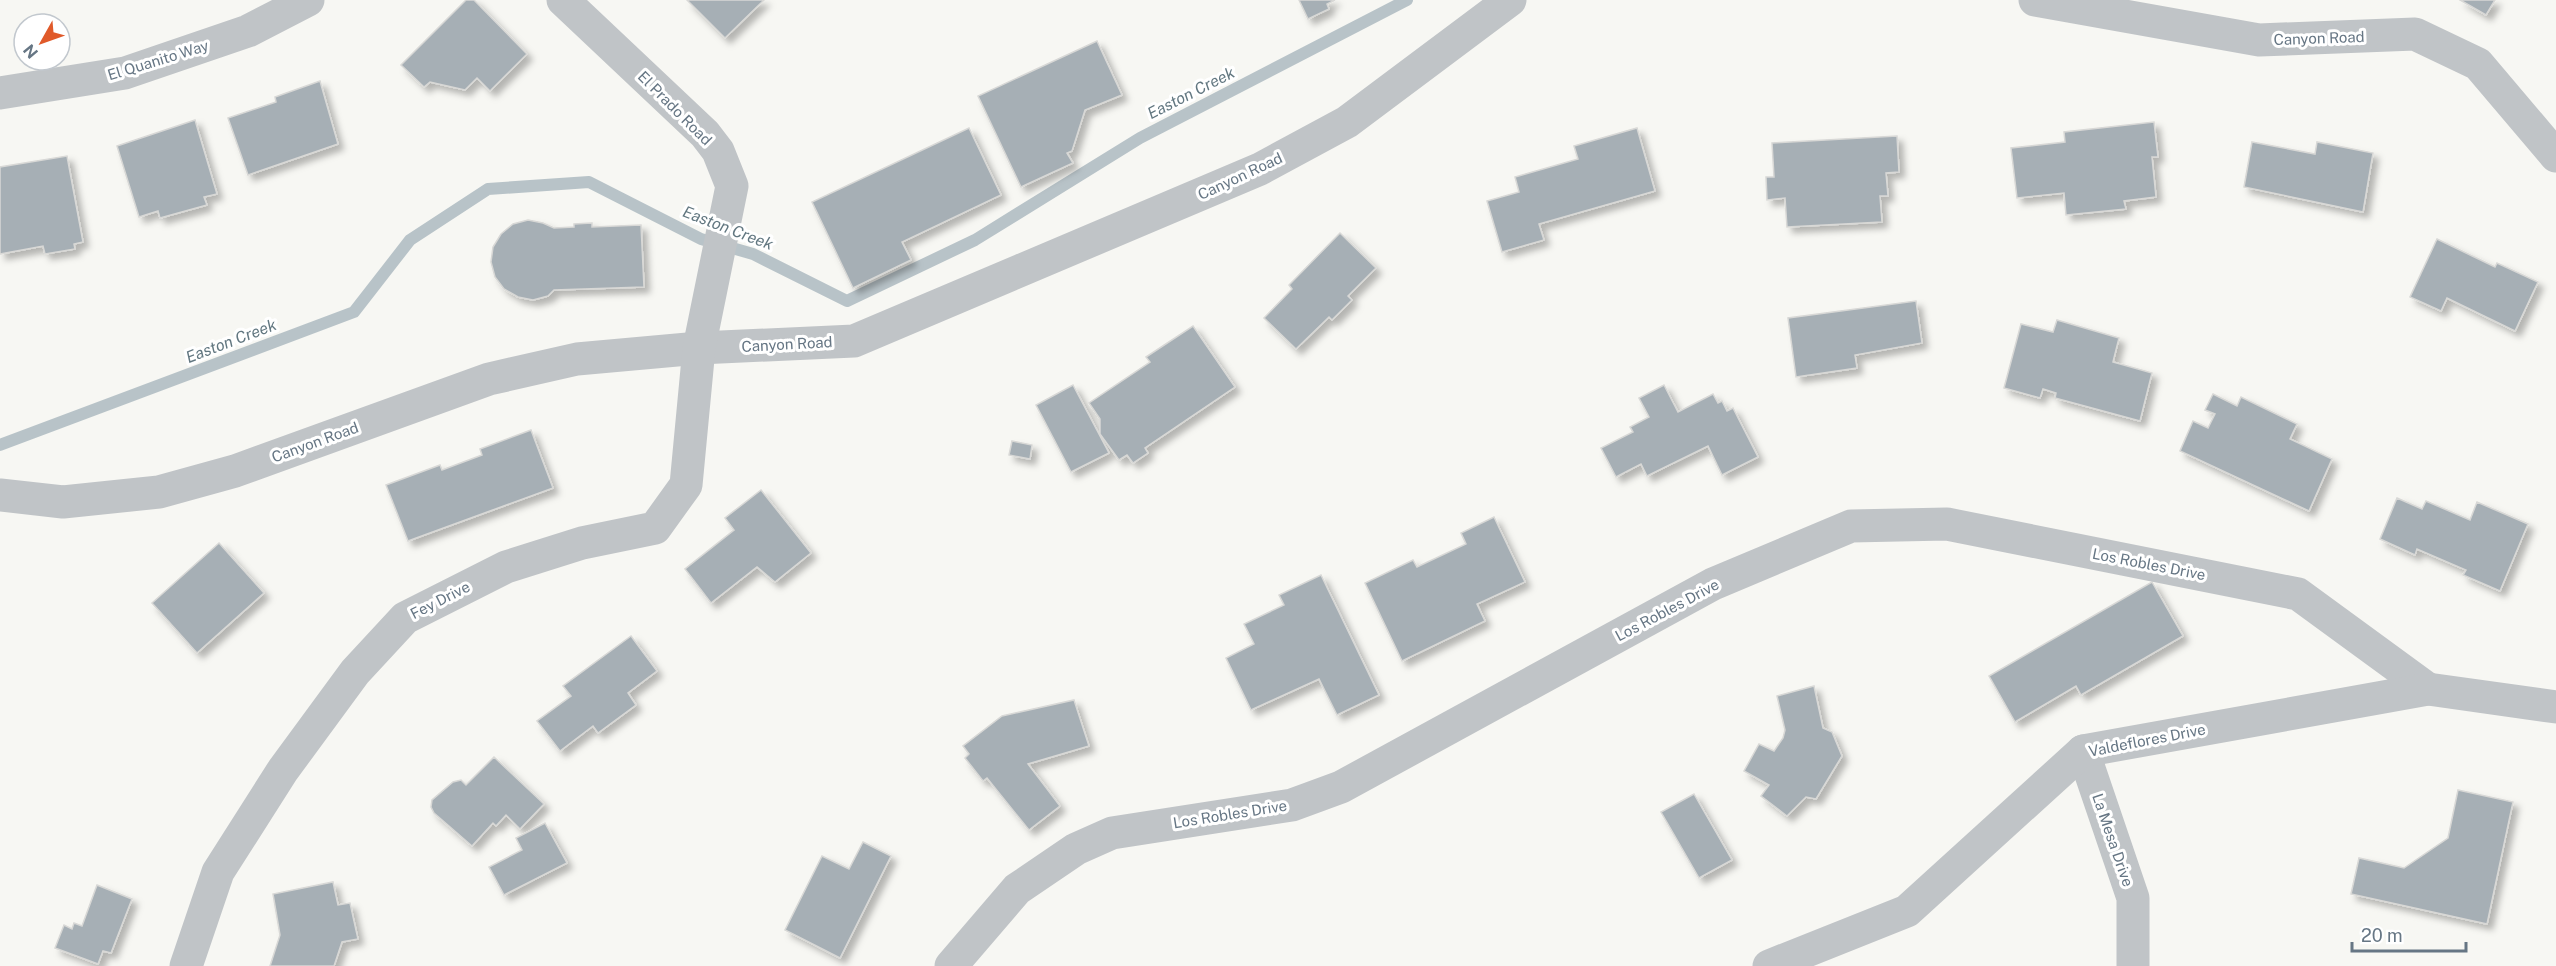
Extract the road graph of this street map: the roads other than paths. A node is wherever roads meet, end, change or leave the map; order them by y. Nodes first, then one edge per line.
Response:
1 (308, 0) edge
2 (563, 0) edge
3 (1510, 0) edge
4 (2035, 0) edge
5 (0, 93) edge
6 (2556, 156) edge
7 (699, 348) junction
8 (0, 495) edge
9 (2428, 690) junction
10 (2556, 707) edge
11 (2083, 751) junction
12 (186, 966) edge
13 (951, 966) edge
14 (1769, 966) edge
15 (2133, 966) edge

1 - 5 street, El Quanito Way
2 - 7 street, El Prado Road
3 - 7 street, Canyon Road
4 - 6 street, Canyon Road
7 - 8 street, Canyon Road
7 - 12 street, Fey Drive
9 - 10 street, Valdeflores Drive
9 - 11 street, Valdeflores Drive
9 - 13 street, Los Robles Drive
11 - 14 street, Valdeflores Drive
11 - 15 street, La Mesa Drive

